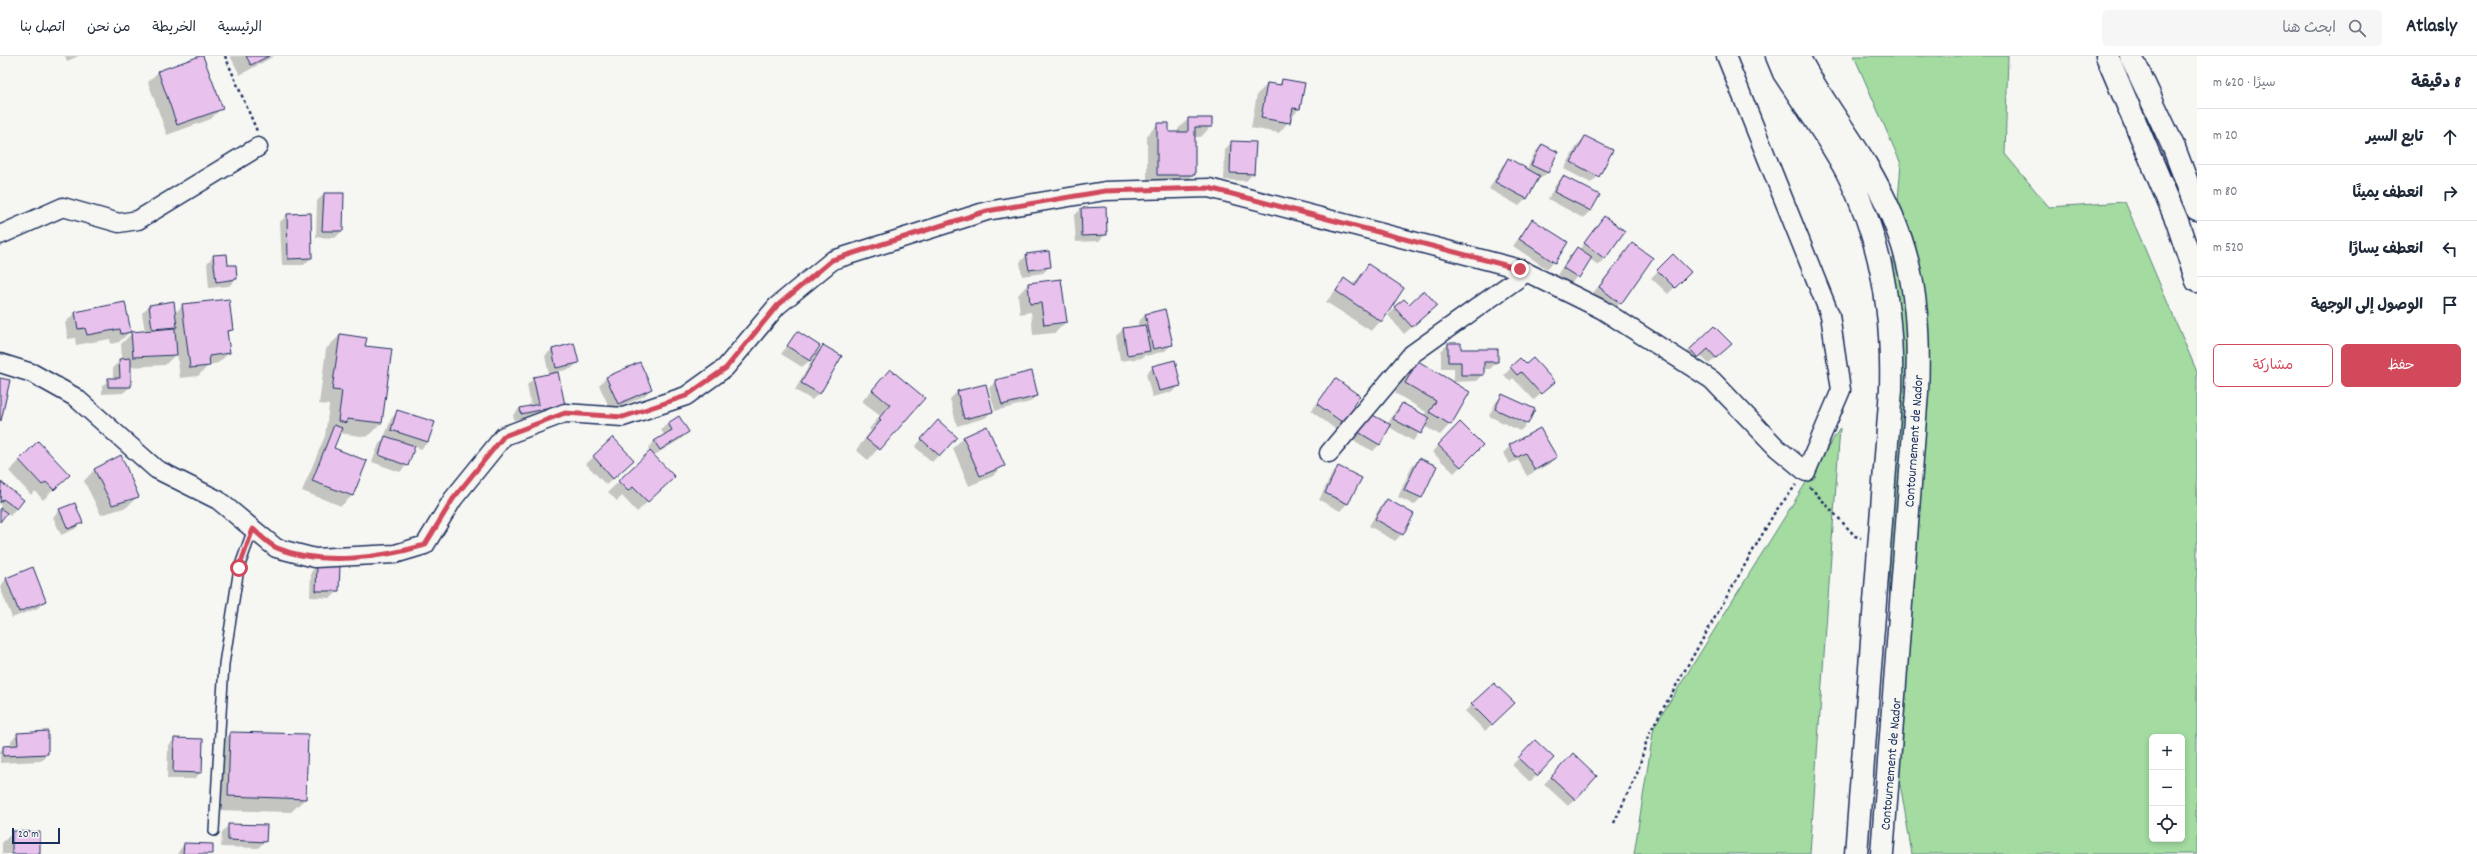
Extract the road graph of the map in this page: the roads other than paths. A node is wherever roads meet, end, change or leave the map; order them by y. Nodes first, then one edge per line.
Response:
1 (1726, 56) edge
2 (1777, 56) edge
3 (1798, 56) edge
4 (2106, 56) edge
5 (2131, 56) edge
6 (258, 147) road end
7 (2197, 209) edge
8 (0, 235) edge
9 (1527, 272) junction
10 (2197, 281) edge
11 (0, 363) edge
12 (1329, 452) dead end
13 (253, 529) junction
14 (1866, 705) junction
15 (1894, 707) junction
16 (214, 832) dead end
17 (1856, 854) edge
18 (1882, 854) edge

1 - 9 street
2 - 14 highway, Contournement de Nador
3 - 15 highway, Contournement de Nador
4 - 10 highway
5 - 7 highway
6 - 8 street
9 - 12 street
9 - 13 street
11 - 13 street
13 - 16 lane
14 - 15 highway
14 - 17 highway, Contournement de Nador
15 - 18 highway, Contournement de Nador

